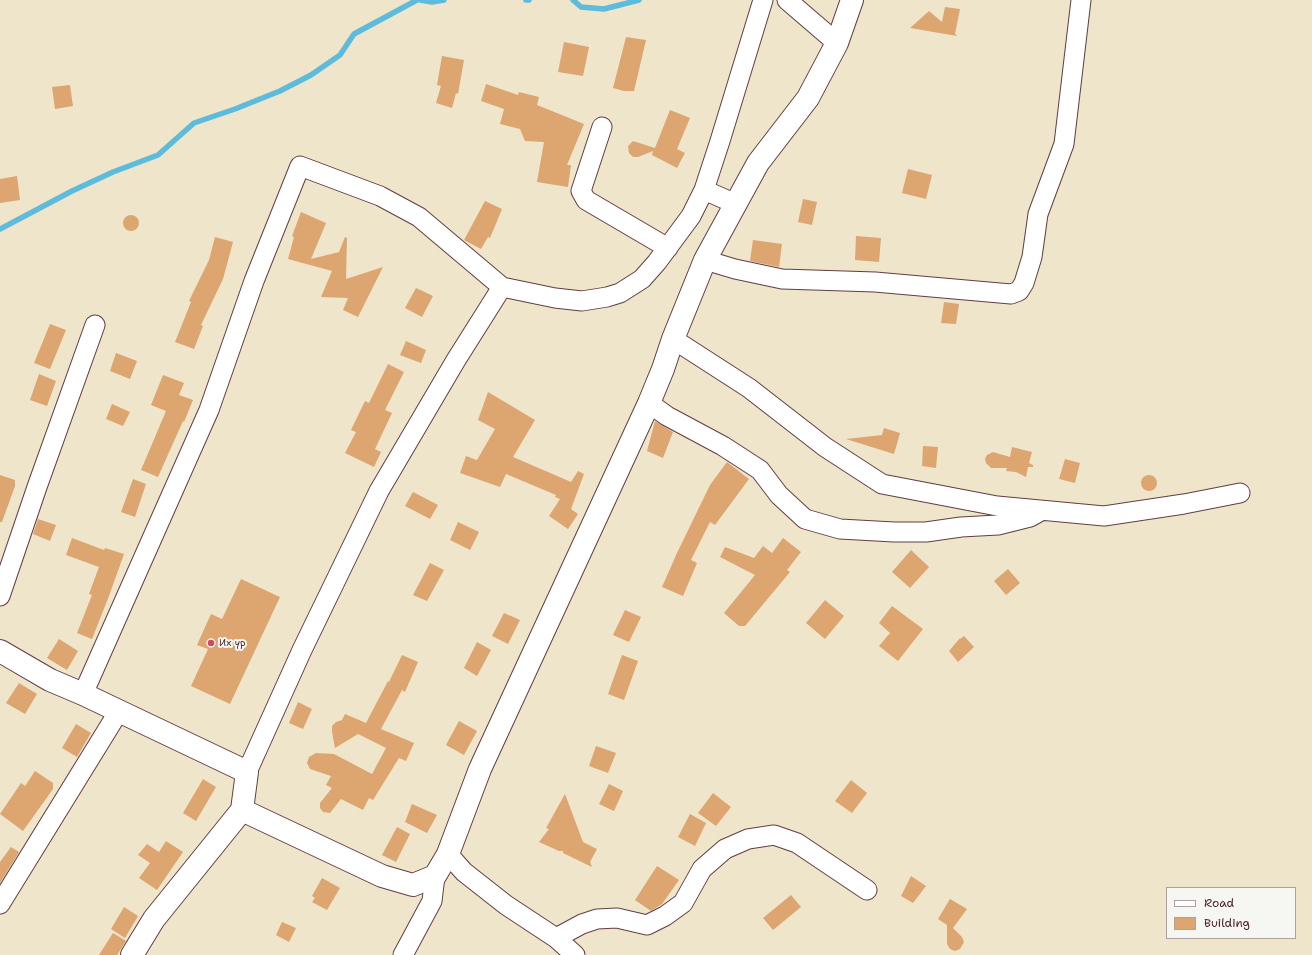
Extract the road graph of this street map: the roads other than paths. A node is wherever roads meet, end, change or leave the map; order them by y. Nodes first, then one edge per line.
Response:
1 (762, 0) edge
2 (787, 0) edge
3 (852, 0) edge
4 (1081, 0) edge
5 (837, 43) junction
6 (602, 127) dead end
7 (704, 190) junction
8 (736, 204) junction
9 (668, 248) junction
10 (705, 260) junction
11 (502, 287) junction
12 (95, 326) dead end
13 (672, 340) junction
14 (649, 403) junction
15 (1240, 493) dead end
16 (1042, 510) junction
17 (0, 596) edge
18 (0, 651) edge
19 (83, 694) junction
20 (119, 711) junction
21 (247, 772) junction
22 (242, 810) junction
23 (448, 854) junction
24 (434, 876) junction
25 (867, 890) dead end
26 (0, 904) edge
27 (556, 938) junction
28 (132, 955) edge
29 (403, 955) edge
30 (576, 955) edge

1 - 7 street
2 - 5 street
3 - 5 street
4 - 10 street
5 - 8 street
6 - 9 street
7 - 8 street
7 - 9 street
8 - 10 street
9 - 11 street
10 - 13 street
11 - 19 street
11 - 21 street
12 - 17 street
13 - 14 street
13 - 16 street
14 - 16 street
14 - 23 street
15 - 16 street
18 - 19 street
19 - 20 street
20 - 21 street
20 - 26 street
21 - 22 street
22 - 24 street
22 - 28 street
23 - 24 street
23 - 27 street
24 - 29 street
25 - 27 street
27 - 30 street

